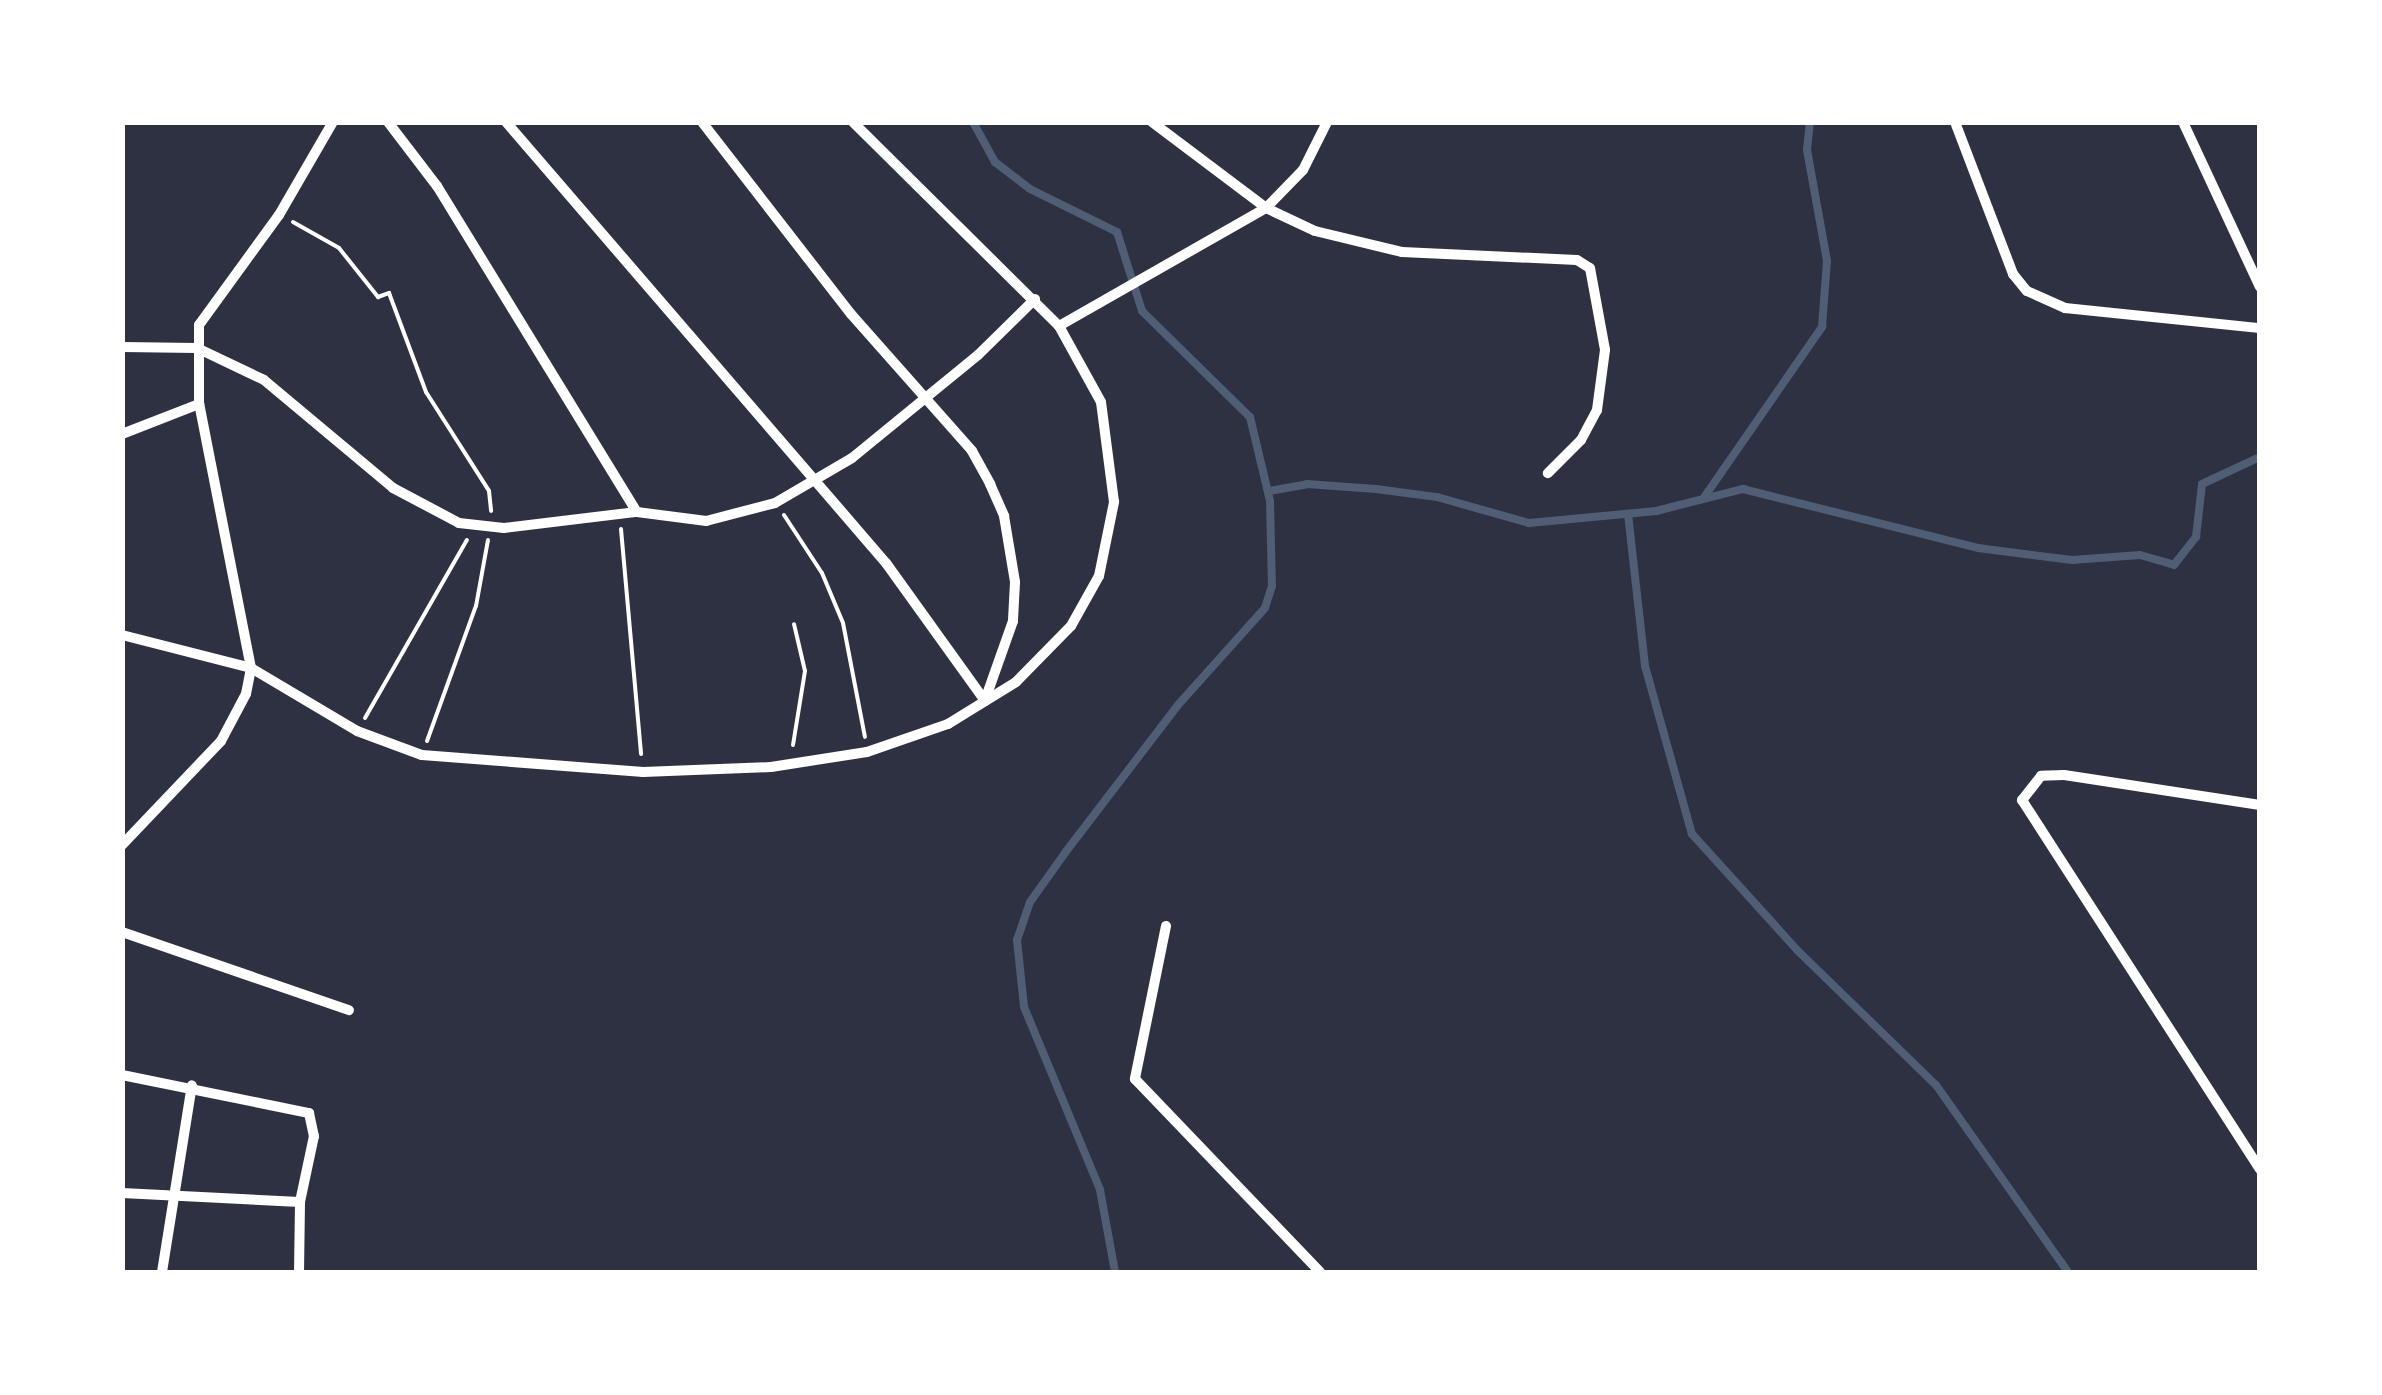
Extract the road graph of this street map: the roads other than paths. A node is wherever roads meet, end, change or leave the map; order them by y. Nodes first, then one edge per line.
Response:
1 (332, 122) edge
2 (388, 122) edge
3 (506, 122) edge
4 (702, 122) edge
5 (854, 122) edge
6 (1152, 122) edge
7 (1326, 122) edge
8 (1955, 122) edge
9 (2183, 122) edge
10 (1266, 208) junction
11 (2260, 287) edge
12 (1034, 298) junction
13 (1059, 326) junction
14 (2260, 328) edge
15 (122, 346) edge
16 (197, 348) junction
17 (929, 398) junction
18 (199, 404) junction
19 (122, 434) edge
20 (1548, 473) dead end
21 (817, 480) junction
22 (637, 512) junction
23 (122, 635) edge
24 (250, 668) junction
25 (985, 701) junction
26 (2260, 805) edge
27 (122, 845) edge
28 (1166, 926) dead end
29 (122, 932) edge
30 (350, 1010) dead end
31 (122, 1075) edge
32 (192, 1085) junction
33 (2260, 1169) edge
34 (122, 1193) edge
35 (172, 1196) junction
36 (300, 1202) junction
37 (162, 1272) edge
38 (299, 1272) edge
39 (1320, 1272) edge

1 - 16 street
2 - 22 street
3 - 21 street
4 - 17 street
5 - 12 street
6 - 10 street
7 - 10 street
8 - 14 street
9 - 11 street
10 - 13 street
10 - 20 street
12 - 13 street
12 - 17 street
13 - 25 street
15 - 16 street
16 - 18 street
16 - 22 street
17 - 21 street
17 - 25 street
18 - 19 street
18 - 24 street
21 - 22 street
21 - 25 street
23 - 24 street
24 - 25 street
24 - 27 street
26 - 33 street
28 - 39 street
29 - 30 street
31 - 32 street
32 - 35 street
32 - 36 street
34 - 35 street
35 - 36 street
35 - 37 street
36 - 38 street

